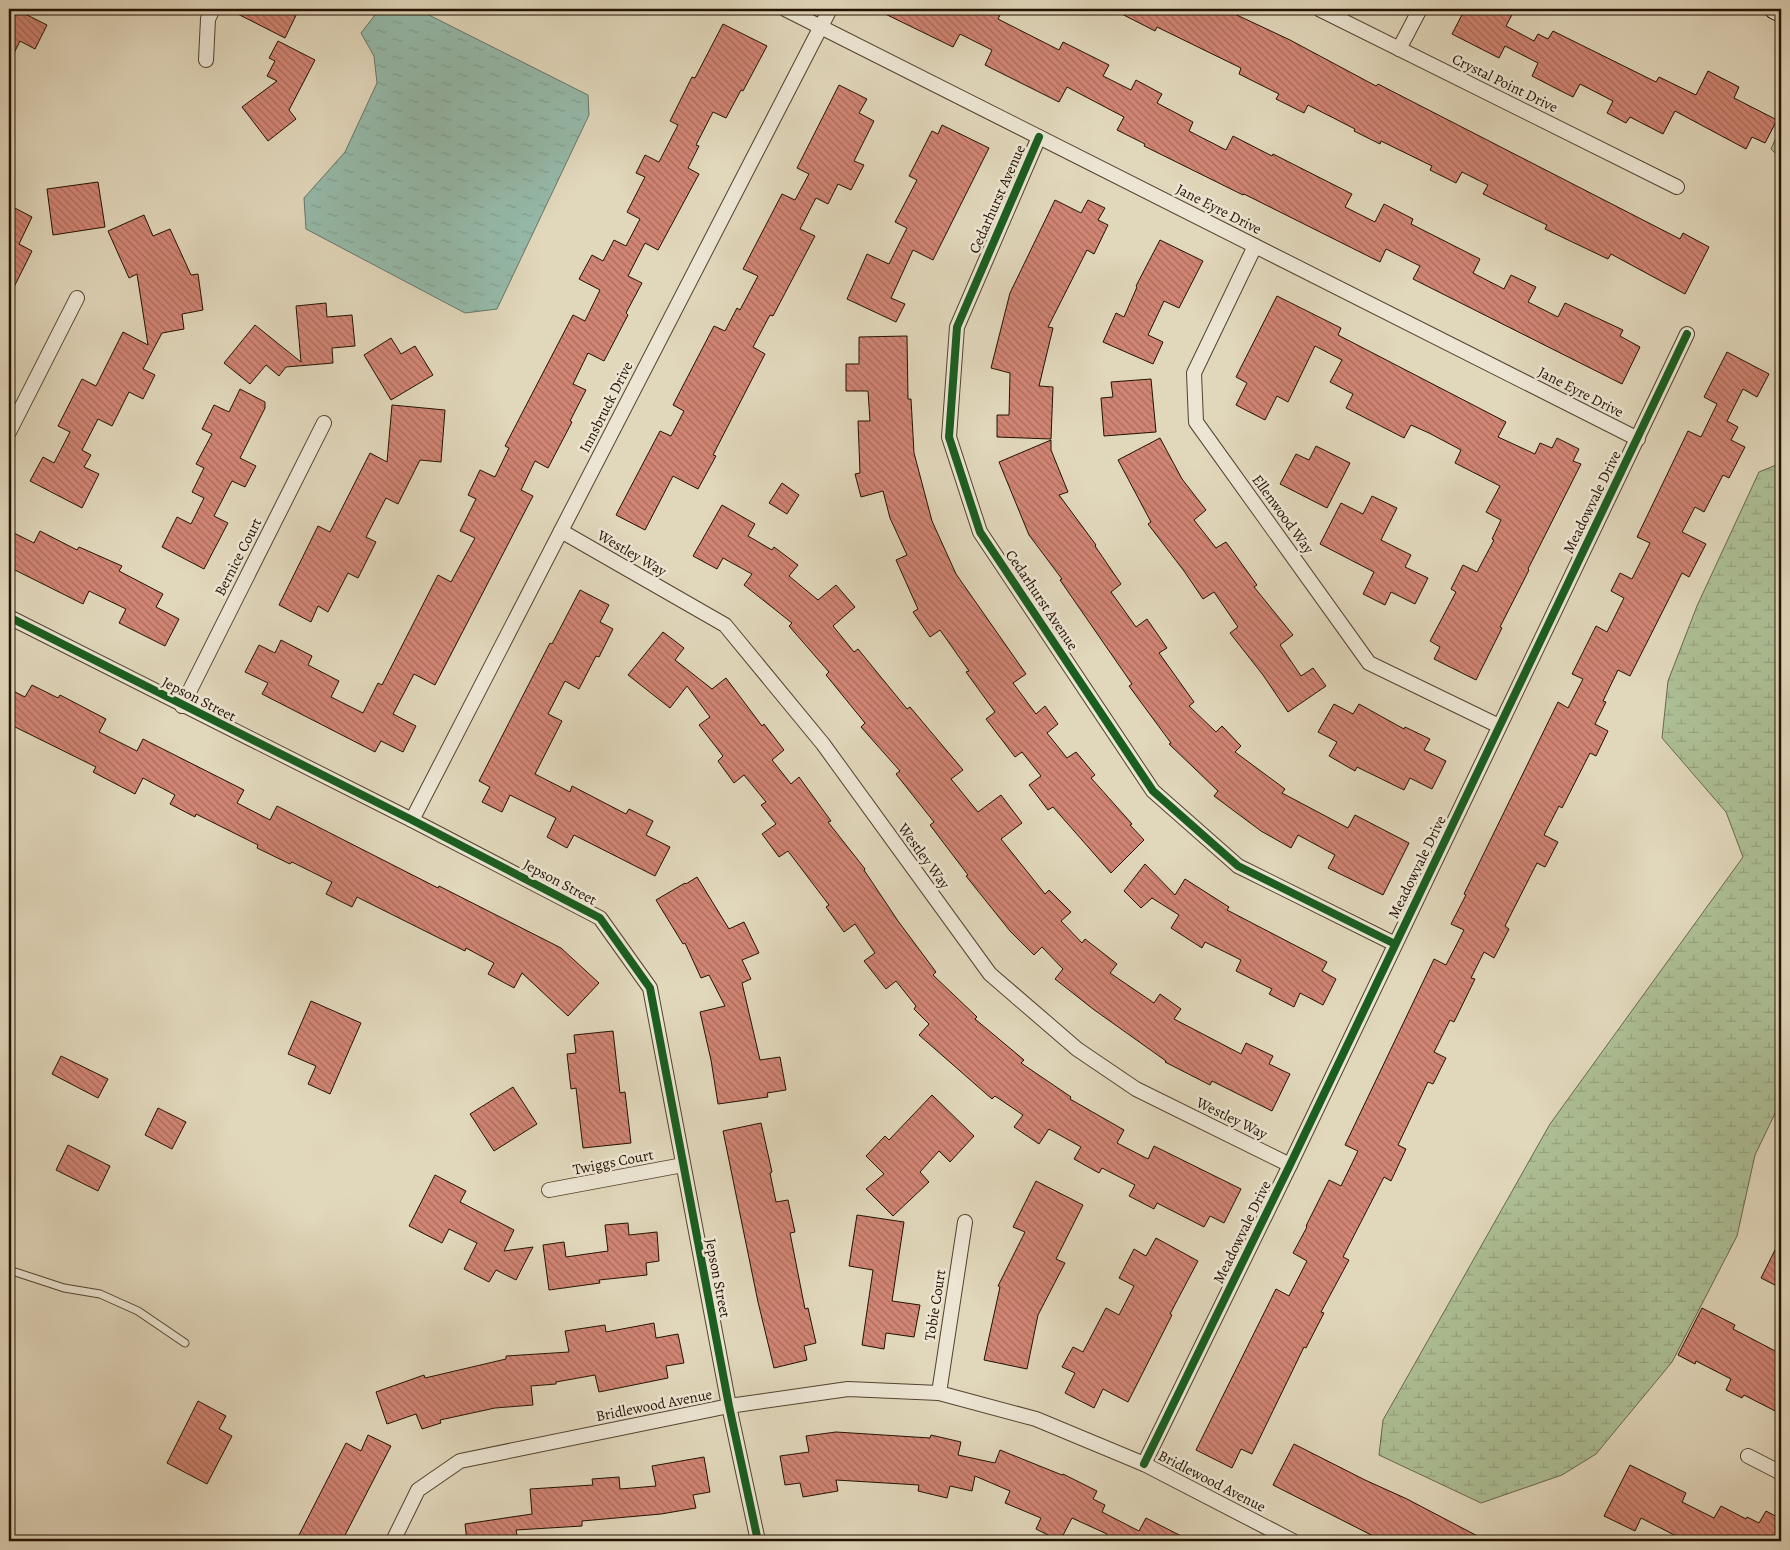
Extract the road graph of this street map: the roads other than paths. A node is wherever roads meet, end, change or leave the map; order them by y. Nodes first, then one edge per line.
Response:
1 (213, 9) edge
2 (786, 9) edge
3 (830, 9) edge
4 (1319, 9) edge
5 (1420, 9) edge
6 (1775, 9) edge
7 (1781, 12) edge
8 (821, 26) junction
9 (1399, 49) junction
10 (206, 60) dead end
11 (1040, 137) junction
12 (1676, 186) dead end
13 (1255, 246) junction
14 (77, 298) dead end
15 (1687, 334) dead end
16 (324, 423) dead end
17 (9, 432) edge
18 (1638, 439) junction
19 (561, 531) junction
20 (9, 617) edge
21 (182, 706) junction
22 (1499, 726) junction
23 (412, 820) junction
24 (1395, 944) junction
25 (683, 1165) junction
26 (1290, 1165) junction
27 (549, 1190) dead end
28 (964, 1222) dead end
29 (9, 1270) edge
30 (185, 1343) dead end
31 (938, 1393) junction
32 (729, 1406) junction
33 (1748, 1456) dead end
34 (1144, 1464) junction
35 (1781, 1473) edge
36 (393, 1541) edge
37 (758, 1541) edge
38 (1293, 1541) edge

1 - 10 street
2 - 8 street, Jane Eyre Drive
3 - 8 street, Innsbruck Drive
4 - 9 street, Crystal Point Drive
5 - 9 street
6 - 7 street
8 - 11 street, Jane Eyre Drive
8 - 19 street, Innsbruck Drive
9 - 12 street, Crystal Point Drive
11 - 13 street, Jane Eyre Drive
11 - 24 street, Cedarhurst Avenue
13 - 18 street, Jane Eyre Drive
13 - 22 street, Ellenwood Way
14 - 17 street
15 - 18 street, Meadowvale Drive
16 - 21 street, Bernice Court
18 - 22 street, Meadowvale Drive
19 - 23 street, Innsbruck Drive
19 - 26 street, Westley Way
20 - 21 street, Jepson Street
21 - 23 street, Jepson Street
22 - 24 street, Meadowvale Drive
23 - 25 street, Jepson Street
24 - 26 street, Meadowvale Drive
25 - 27 street, Twiggs Court
25 - 32 street, Jepson Street
26 - 34 street, Meadowvale Drive
28 - 31 street, Tobie Court
29 - 30 lane
31 - 32 street, Bridlewood Avenue
31 - 34 street, Bridlewood Avenue
32 - 36 street, Bridlewood Avenue
32 - 37 street, Jepson Street
33 - 35 street
34 - 38 street, Bridlewood Avenue

